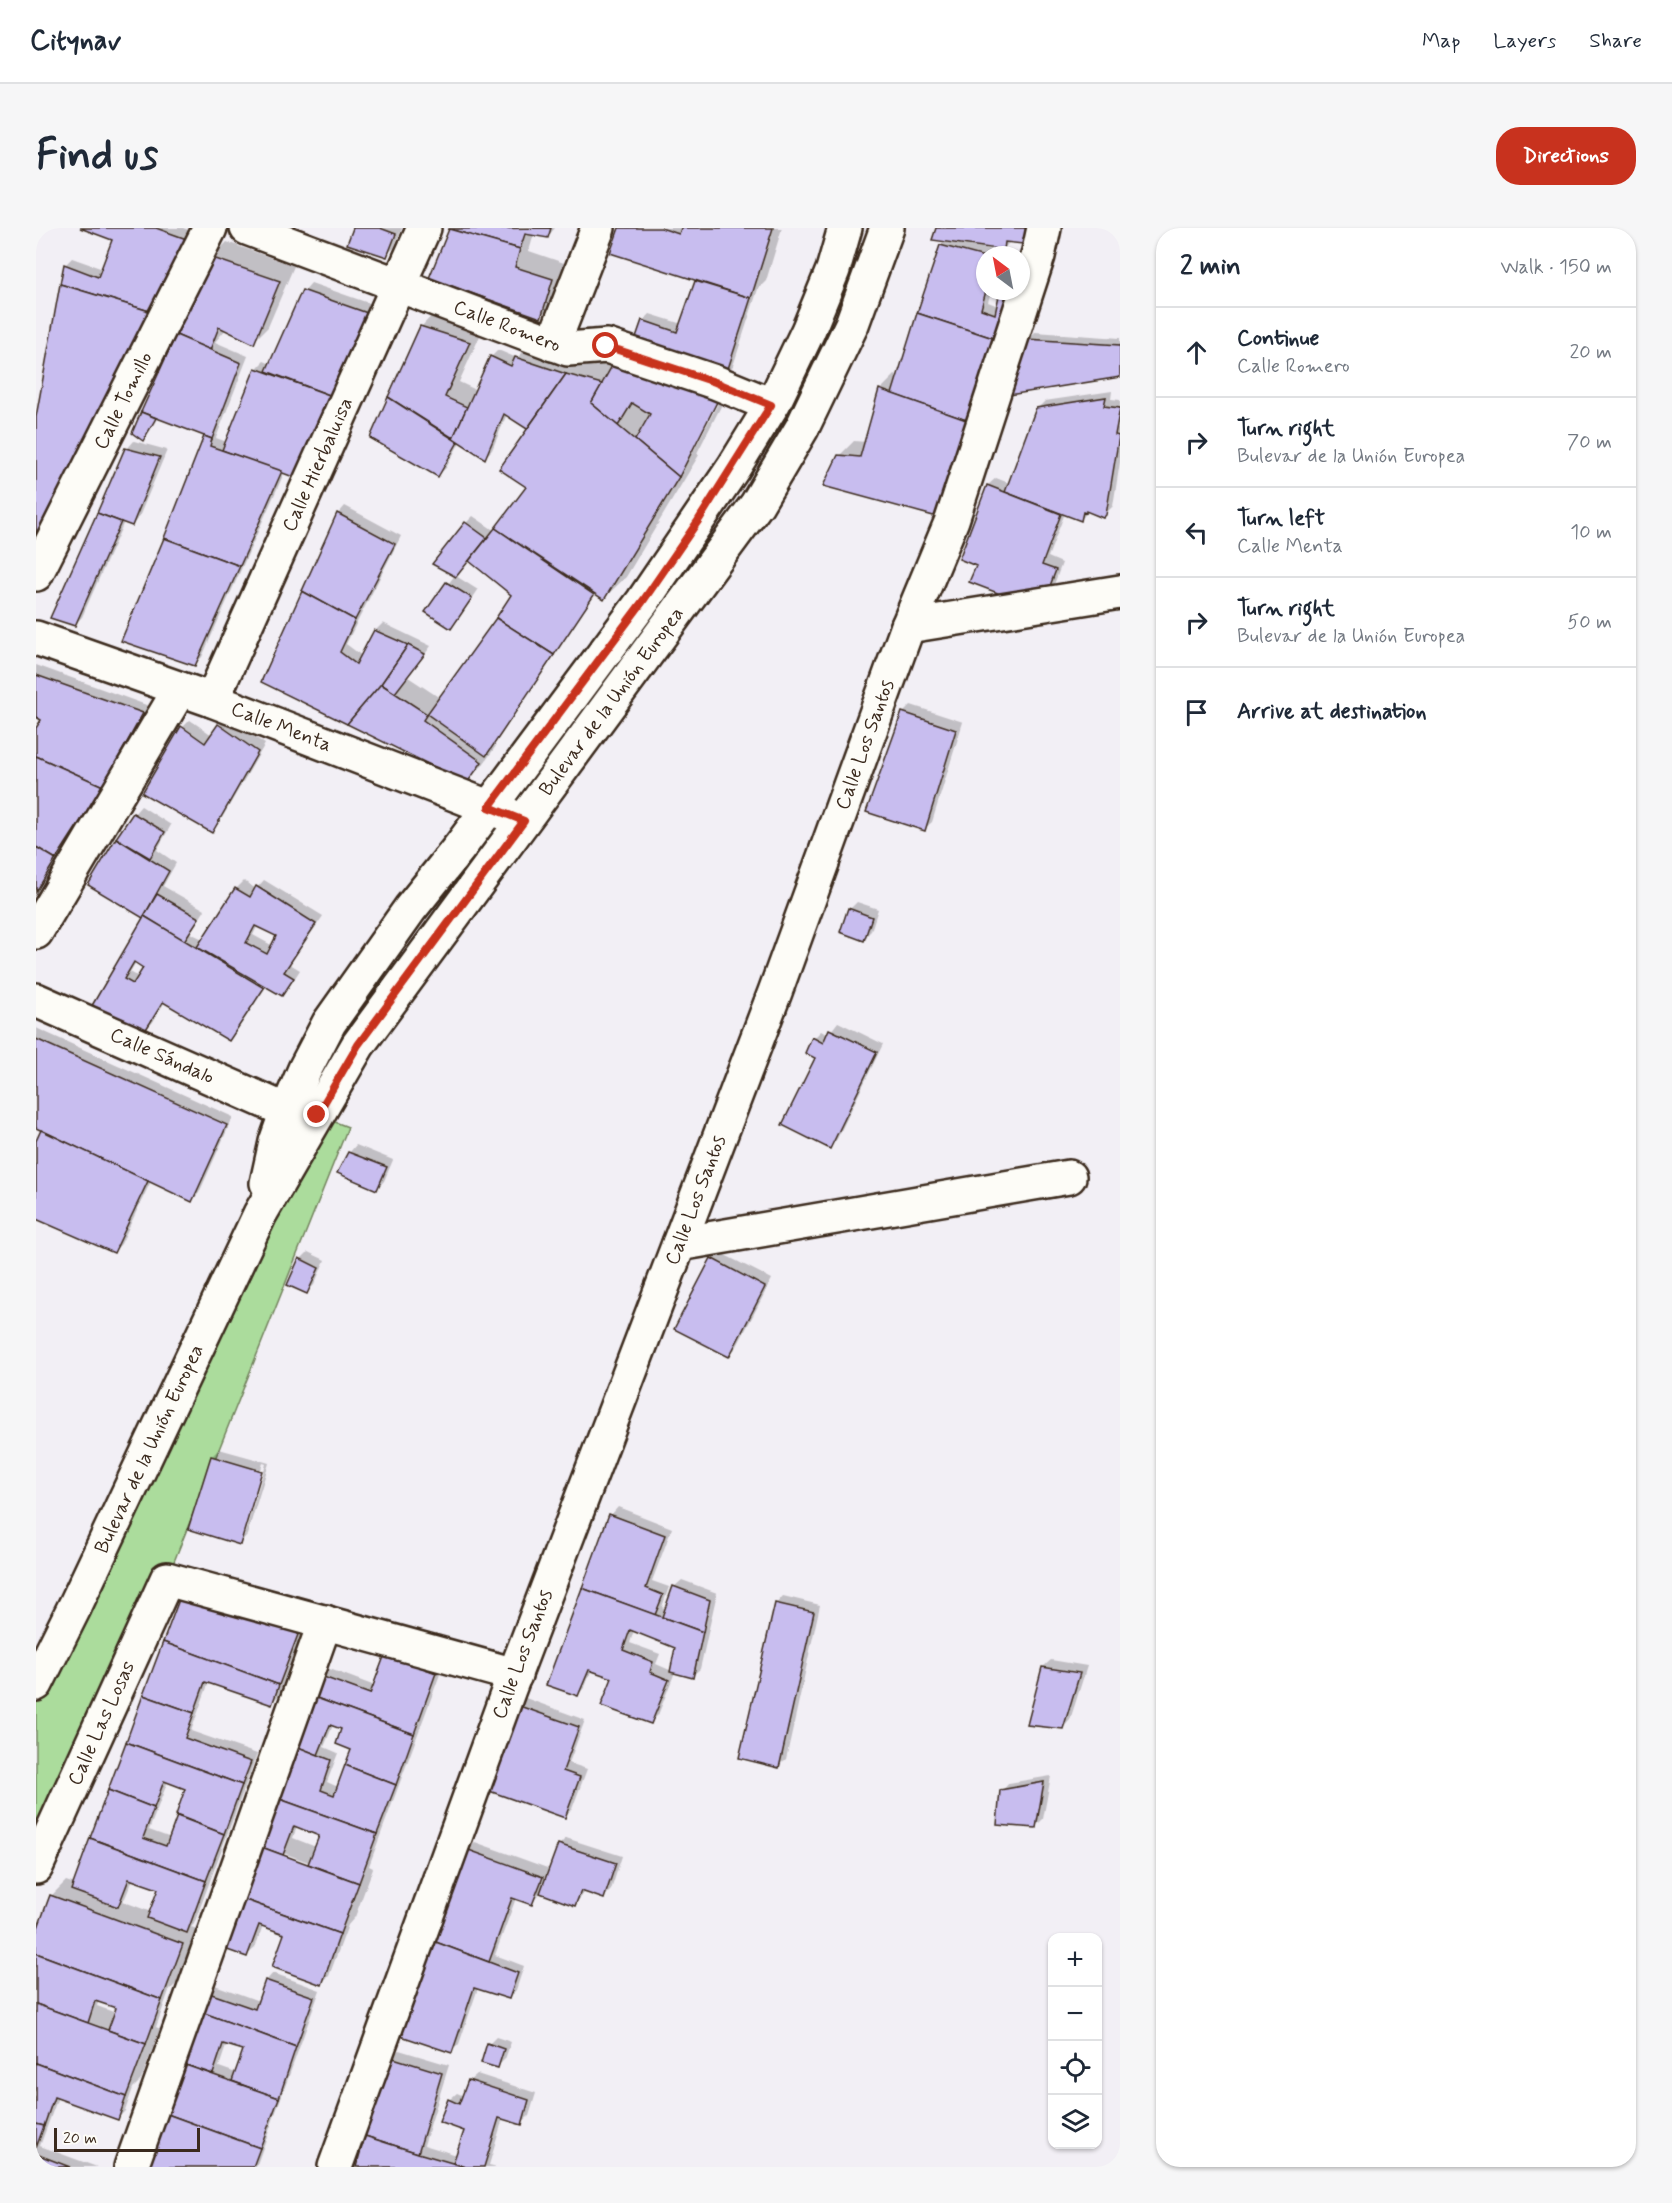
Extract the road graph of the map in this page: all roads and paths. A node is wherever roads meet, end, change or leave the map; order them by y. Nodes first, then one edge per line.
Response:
1 (210, 228) edge
2 (247, 228) edge
3 (424, 228) edge
4 (598, 228) edge
5 (845, 228) edge
6 (887, 228) edge
7 (1044, 228) edge
8 (398, 286) junction
9 (553, 344) junction
10 (771, 405) junction
11 (36, 574) edge
12 (1120, 592) edge
13 (908, 626) junction
14 (36, 638) edge
15 (180, 689) junction
16 (212, 700) junction
17 (489, 807) junction
18 (524, 821) junction
19 (36, 932) edge
20 (36, 1000) edge
21 (287, 1111) junction
22 (1069, 1177) dead end
23 (260, 1214) junction
24 (679, 1244) junction
25 (325, 1622) junction
26 (515, 1675) junction
27 (36, 1684) edge
28 (36, 1867) edge
29 (130, 2167) edge
30 (335, 2167) edge

1 - 11 street, Calle Tomillo
2 - 8 street, Calle Romero
3 - 8 street, Calle Hierbaluisa
4 - 9 street
5 - 10 street, Bulevar de la Unión Europea
6 - 18 street, Bulevar de la Unión Europea
7 - 13 street, Calle Los Santos
8 - 9 street, Calle Romero
8 - 16 street, Calle Hierbaluisa
9 - 10 street, Calle Romero
10 - 17 street, Bulevar de la Unión Europea
12 - 13 street
13 - 24 street, Calle Los Santos
14 - 15 street, Calle Menta
15 - 16 street, Calle Menta
15 - 19 street
16 - 17 street, Calle Menta
17 - 18 street, Calle Menta
17 - 21 street, Bulevar de la Unión Europea
18 - 23 street, Bulevar de la Unión Europea
20 - 21 street, Calle Sándalo
21 - 23 street, Bulevar de la Unión Europea
22 - 24 street
23 - 27 street, Bulevar de la Unión Europea
24 - 26 street, Calle Los Santos
25 - 26 street
25 - 28 street, Calle Las Losas
25 - 29 street
26 - 30 street, Calle Los Santos

